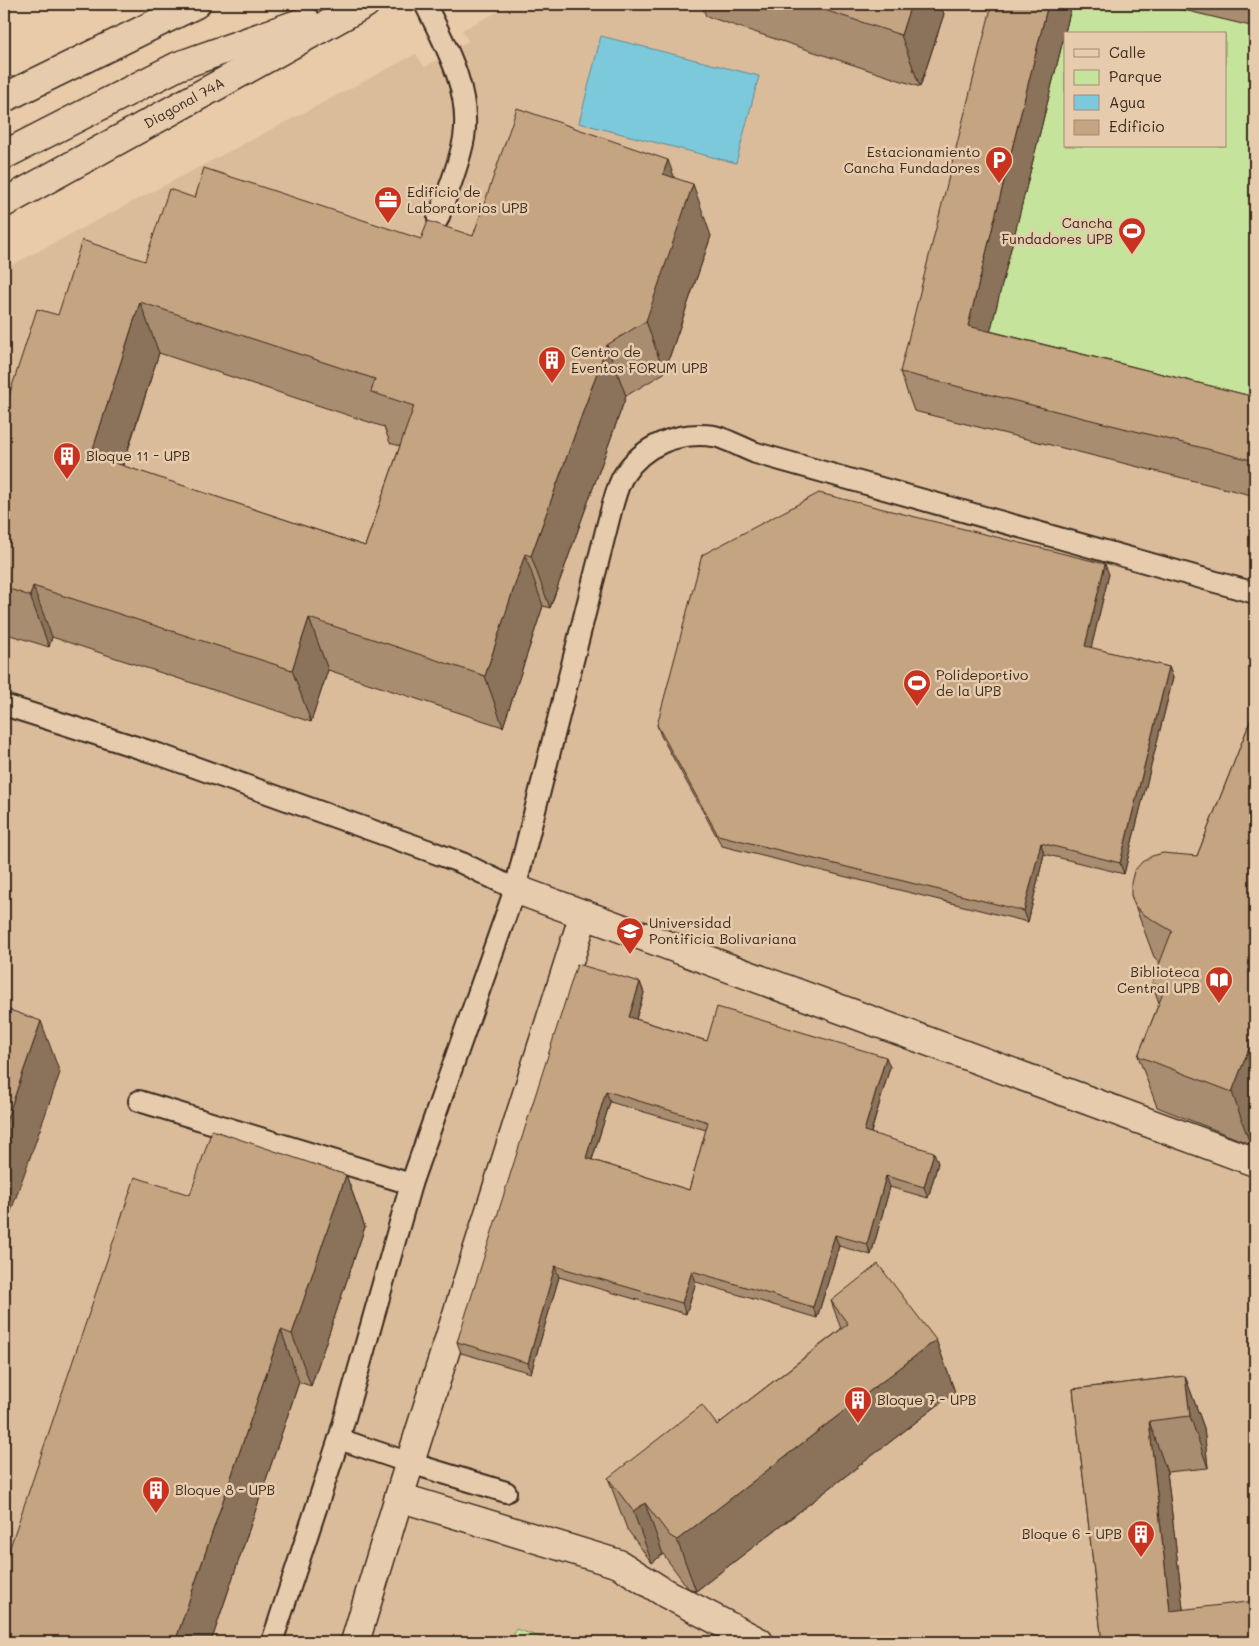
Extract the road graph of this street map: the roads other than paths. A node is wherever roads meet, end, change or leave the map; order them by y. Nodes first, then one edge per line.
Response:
1 (196, 4) edge
2 (354, 4) edge
3 (365, 4) edge
4 (425, 4) edge
5 (4, 98) edge
6 (4, 155) edge
7 (4, 203) edge
8 (438, 219) dead end
9 (1255, 593) edge
10 (4, 705) edge
11 (515, 889) junction
12 (584, 914) junction
13 (139, 1101) dead end
14 (1255, 1162) edge
15 (411, 1184) junction
16 (339, 1439) junction
17 (410, 1463) junction
18 (506, 1492) dead end
19 (399, 1497) junction
20 (272, 1642) edge
21 (355, 1642) edge
22 (759, 1642) edge

1 - 5 street
2 - 6 street
3 - 7 street, Diagonal 74A
4 - 8 lane
9 - 11 lane
10 - 11 lane
11 - 12 street
11 - 15 lane
12 - 14 street
12 - 17 street
13 - 15 lane
15 - 16 lane
16 - 17 lane
16 - 20 lane
17 - 18 lane
17 - 19 street
19 - 21 street
19 - 22 street

